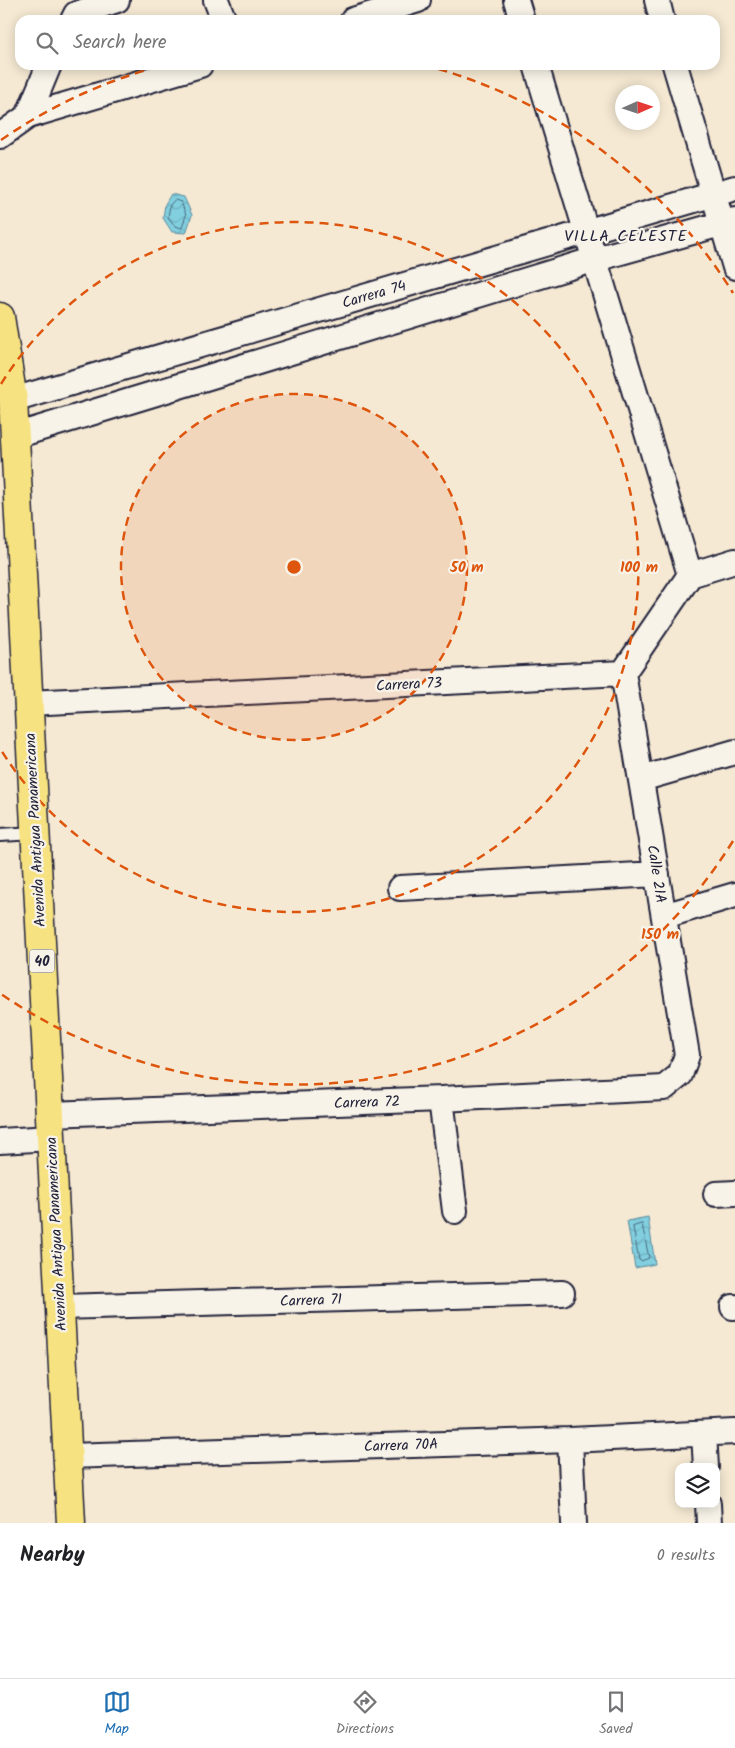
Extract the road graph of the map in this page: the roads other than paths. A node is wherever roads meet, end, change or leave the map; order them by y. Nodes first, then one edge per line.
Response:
1 (117, 0) edge
2 (418, 0) edge
3 (516, 0) edge
4 (657, 0) edge
5 (73, 11) edge
6 (361, 12) edge
7 (520, 15) edge
8 (661, 15) edge
9 (47, 70) edge
10 (183, 70) edge
11 (537, 70) edge
12 (676, 70) edge
13 (28, 116) junction
14 (0, 136) edge
15 (735, 188) edge
16 (712, 194) junction
17 (728, 222) edge
18 (586, 232) junction
19 (596, 259) junction
20 (735, 267) edge
21 (346, 302) junction
22 (0, 317) edge
23 (272, 324) junction
24 (356, 332) junction
25 (281, 355) junction
26 (8, 389) edge
27 (14, 436) junction
28 (735, 561) edge
29 (690, 575) junction
30 (623, 673) junction
31 (28, 703) junction
32 (735, 752) edge
33 (641, 778) junction
34 (35, 833) junction
35 (0, 835) edge
36 (657, 874) junction
37 (400, 888) dead end
38 (735, 895) edge
39 (664, 916) junction
40 (680, 1075) joint
41 (441, 1099) junction
42 (50, 1126) junction
43 (0, 1141) edge
44 (455, 1211) dead end
45 (562, 1293) dead end
46 (60, 1307) junction
47 (735, 1432) edge
48 (704, 1434) junction
49 (570, 1440) junction
50 (68, 1456) junction
51 (706, 1463) edge
52 (708, 1508) edge
53 (71, 1523) edge
54 (574, 1523) edge
55 (709, 1523) edge

1 - 5 street
2 - 6 street
3 - 7 street
4 - 8 street
9 - 13 street
10 - 13 street
11 - 18 street
12 - 16 street
13 - 14 street
15 - 16 street, Carrera 74
16 - 17 street
16 - 18 street, Carrera 74
17 - 19 street, Carrera 74
17 - 20 street
18 - 19 street
18 - 21 street, Carrera 74
19 - 24 street, Carrera 74
19 - 29 street
21 - 23 street, Carrera 74
21 - 24 street
22 - 26 main road, Avenida Antigua Panamericana / 40
23 - 25 street
23 - 26 street, Carrera 74
24 - 25 street, Carrera 74
25 - 27 street, Carrera 74
26 - 27 main road, Avenida Antigua Panamericana / 40
27 - 31 main road, Avenida Antigua Panamericana / 40
28 - 29 street
29 - 30 street
30 - 31 street, Carrera 73
30 - 33 street, Calle 21A
31 - 34 main road, Avenida Antigua Panamericana / 40
32 - 33 street
33 - 36 street, Calle 21A
34 - 35 lane
34 - 42 main road, Avenida Antigua Panamericana / 40
36 - 37 street
36 - 39 street, Calle 21A
38 - 39 street
39 - 40 street, Calle 21A
40 - 41 street, Carrera 72
41 - 42 street, Carrera 72
41 - 44 street
42 - 43 street, Carrera 72
42 - 46 main road, Avenida Antigua Panamericana / 40
45 - 46 street, Carrera 71
46 - 50 main road, Avenida Antigua Panamericana / 40
47 - 48 street, Carrera 70A
48 - 49 street, Carrera 70A
48 - 51 street
49 - 50 street, Carrera 70A
49 - 54 street
50 - 53 main road, Avenida Antigua Panamericana / 40
52 - 55 street

